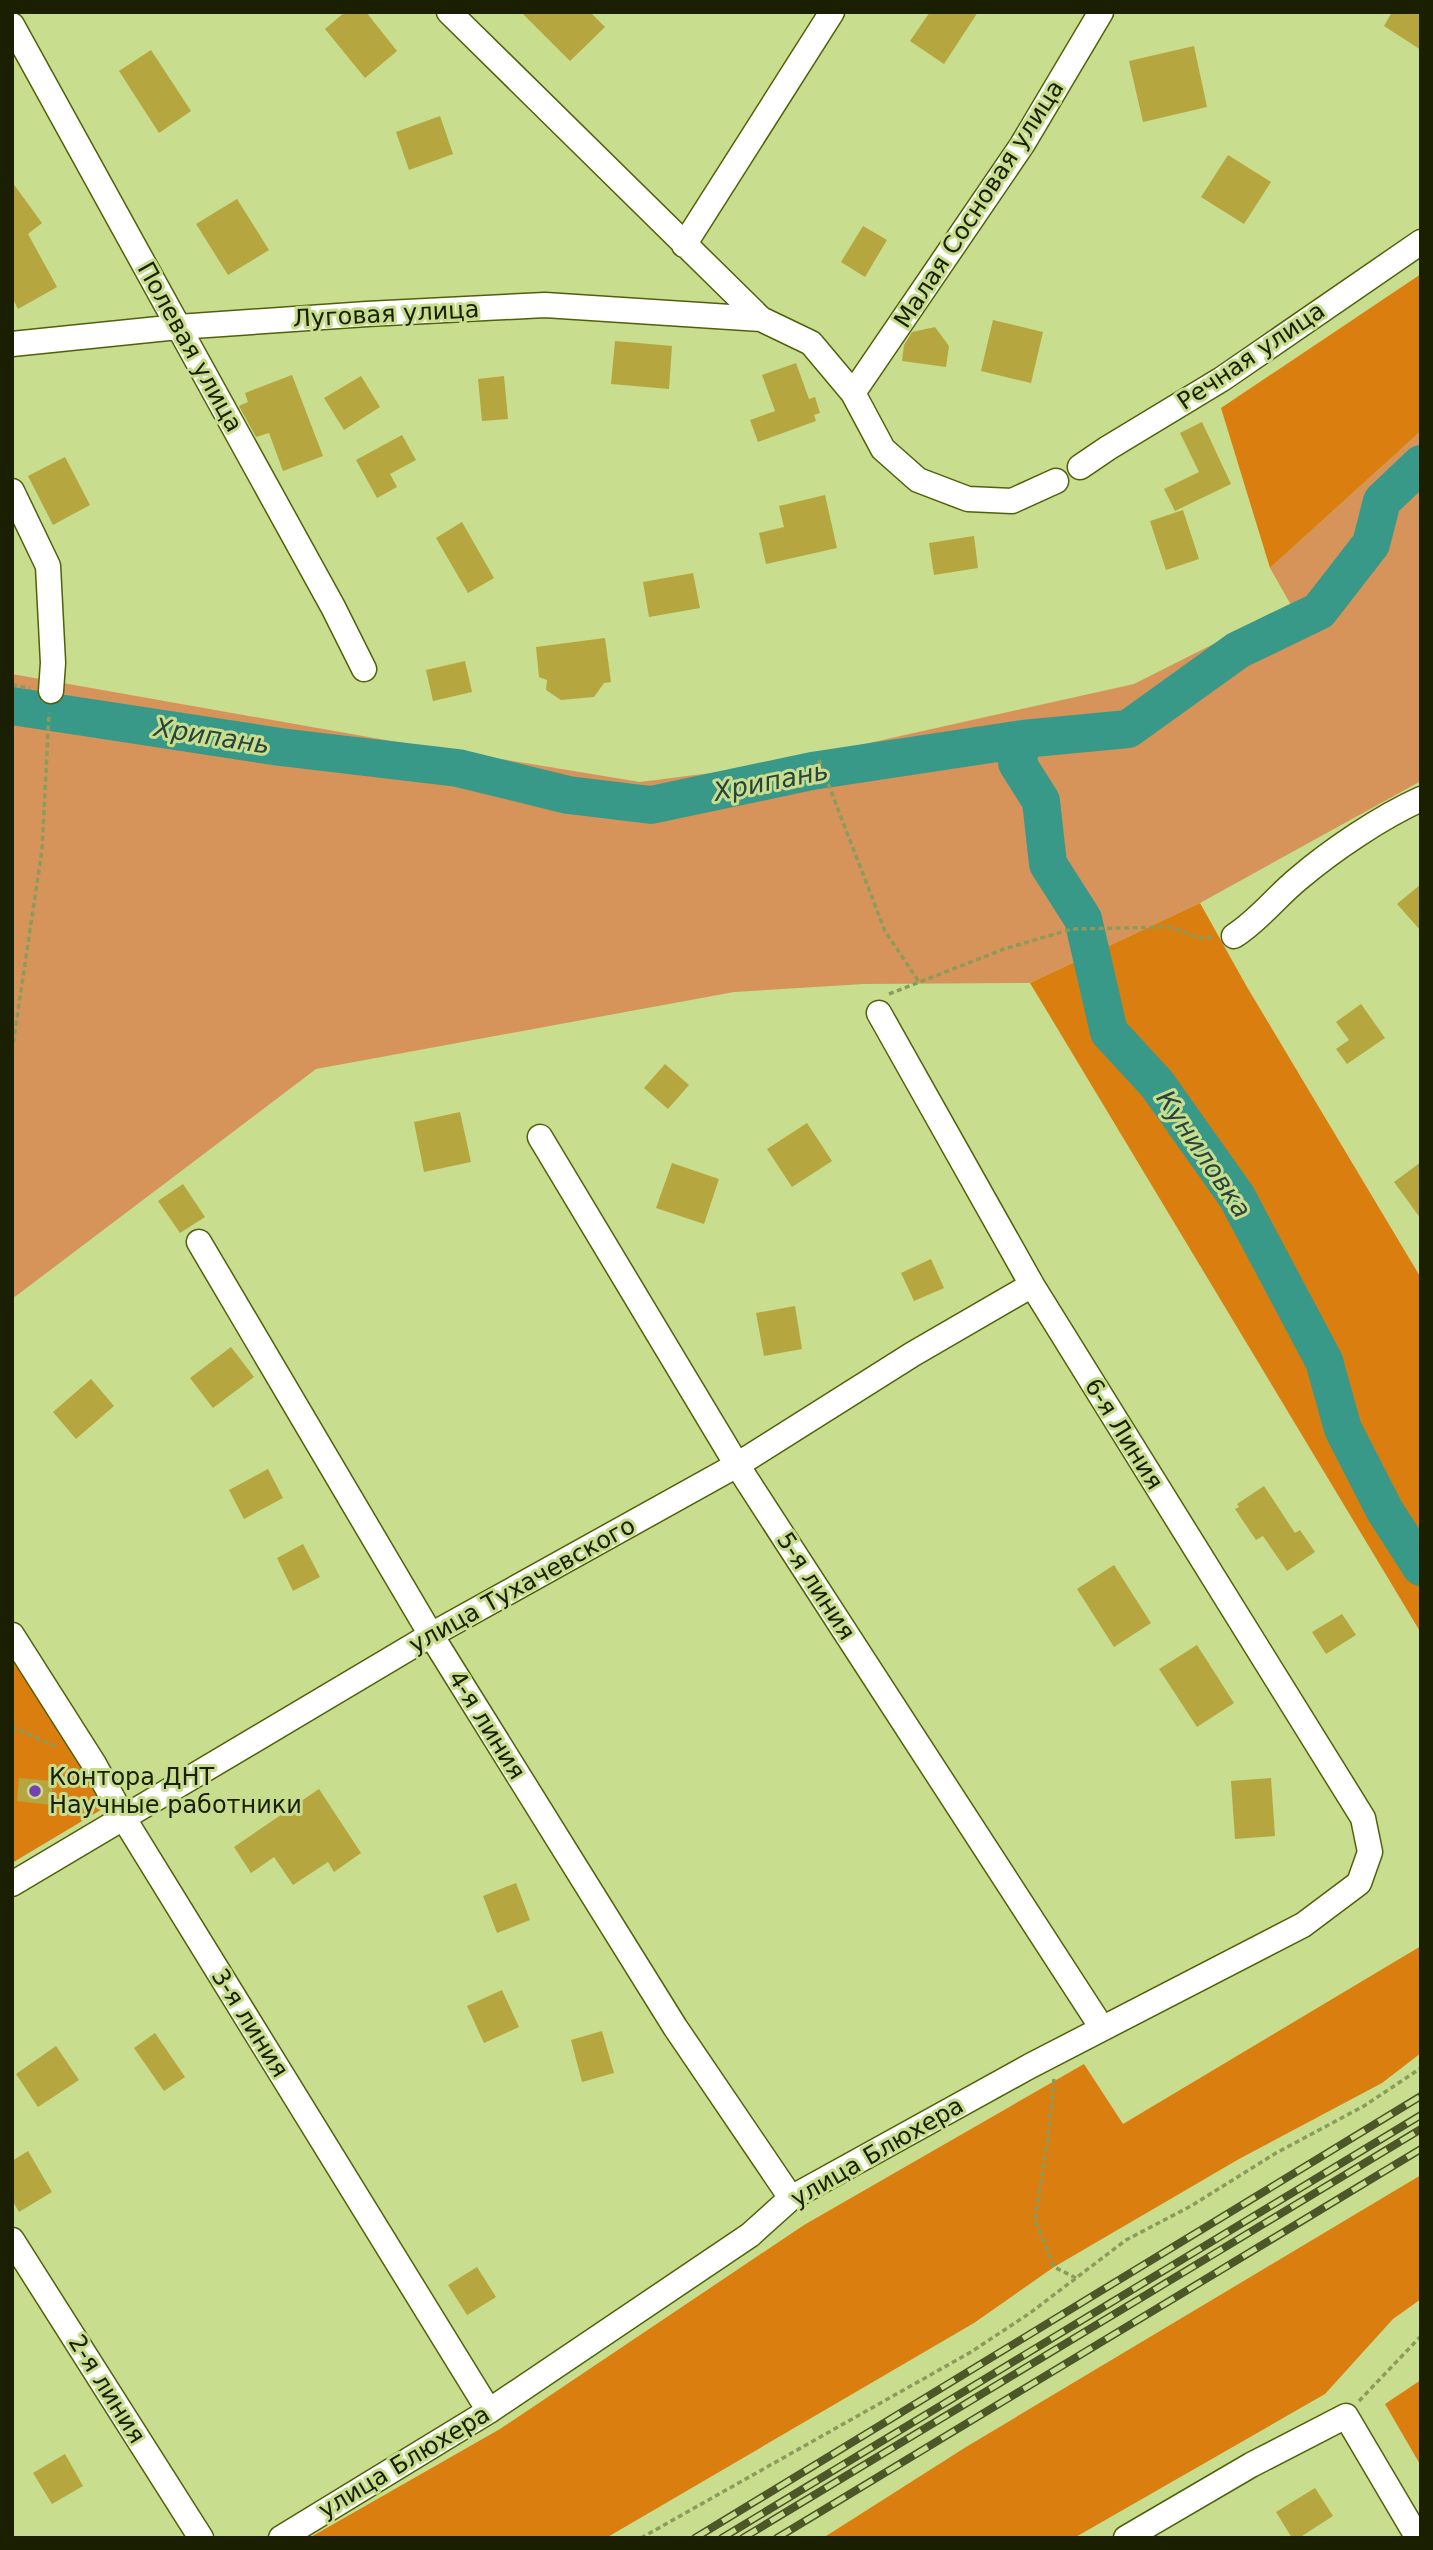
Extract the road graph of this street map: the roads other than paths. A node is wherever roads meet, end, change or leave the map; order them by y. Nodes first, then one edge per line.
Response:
1 (449, 12) edge
2 (831, 12) edge
3 (1101, 12) edge
4 (12, 25) edge
5 (1421, 242) edge
6 (684, 245) junction
7 (761, 318) junction
8 (178, 327) junction
9 (12, 344) edge
10 (853, 393) junction
11 (1080, 467) dead end
12 (1056, 481) dead end
13 (12, 491) edge
14 (364, 669) dead end
15 (51, 691) road end
16 (1421, 799) edge
17 (1234, 936) road end
18 (879, 1013) road end
19 (540, 1138) dead end
20 (198, 1242) dead end
21 (1032, 1285) junction
22 (737, 1465) junction
23 (12, 1635) edge
24 (431, 1635) junction
25 (123, 1817) junction
26 (1370, 1852) joint
27 (12, 1884) edge
28 (1102, 2028) junction
29 (791, 2198) junction
30 (12, 2240) edge
31 (489, 2411) junction
32 (201, 2538) edge
33 (281, 2538) edge
34 (1126, 2538) edge
35 (1418, 2538) edge

1 - 6 street
2 - 6 street
3 - 10 street, Малая Сосновая улица
4 - 8 street, Полевая улица
5 - 11 street, Речная улица
6 - 7 street
7 - 8 street, Луговая улица
7 - 10 street
8 - 9 street, Луговая улица
8 - 14 street, Полевая улица
10 - 12 street
13 - 15 street
16 - 17 street
18 - 21 street, 6-я Линия
19 - 22 street, 5-я линия
20 - 24 street, 4-я линия
21 - 22 street, улица Тухачевского
21 - 26 street, 6-я Линия
22 - 24 street, улица Тухачевского
22 - 28 street, 5-я линия
23 - 25 street, 3-я линия
24 - 25 street, улица Тухачевского
24 - 29 street, 4-я линия
25 - 27 street, улица Тухачевского
25 - 31 street, 3-я линия
26 - 28 street, улица Блюхера
28 - 29 street, улица Блюхера
29 - 31 street, улица Блюхера
30 - 32 street, 2-я линия
31 - 33 street, улица Блюхера
34 - 35 street

